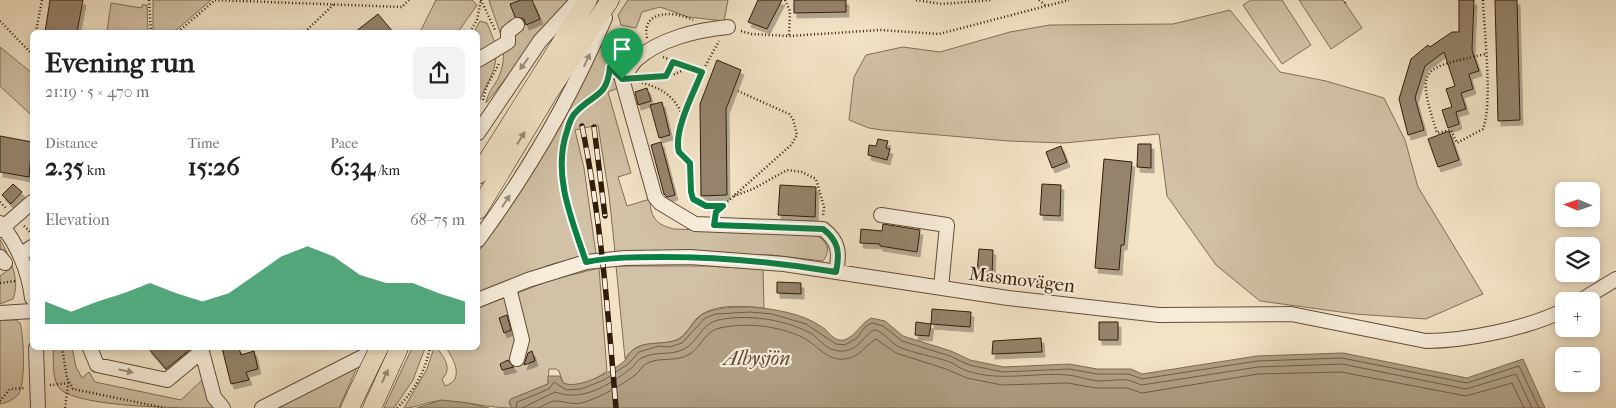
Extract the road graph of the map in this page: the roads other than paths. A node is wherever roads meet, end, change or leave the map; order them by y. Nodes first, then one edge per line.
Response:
1 (578, 0) edge
2 (588, 0) edge
3 (612, 0) edge
4 (517, 25) dead end
5 (728, 27) road end
6 (480, 59) edge
7 (480, 129) edge
8 (480, 171) edge
9 (30, 204) edge
10 (480, 207) edge
11 (880, 215) dead end
12 (1, 227) edge
13 (480, 237) edge
14 (30, 248) edge
15 (20, 256) junction
16 (836, 272) junction
17 (1616, 279) edge
18 (30, 286) edge
19 (509, 288) junction
20 (941, 288) junction
21 (1595, 292) edge
22 (480, 299) edge
23 (30, 311) edge
24 (0, 313) edge
25 (1555, 314) edge
26 (36, 350) edge
27 (91, 350) edge
28 (201, 350) edge
29 (202, 350) edge
30 (375, 350) edge
31 (378, 350) edge
32 (398, 350) edge
33 (517, 359) dead end
34 (353, 401) edge
35 (372, 406) edge
36 (38, 408) edge
37 (222, 408) edge
38 (262, 408) edge

1 -> 7 street
2 - 8 main road
10 -> 3 main road
13 -> 3 street
4 - 6 street
5 - 16 street
9 - 12 street
11 - 20 street
12 - 15 street
14 - 15 street
15 - 18 street
16 - 19 street, Masmovägen
16 - 20 street, Masmovägen
17 - 21 street
19 - 22 street, Masmovägen
19 - 33 street
20 - 25 street, Masmovägen
23 - 24 street
26 - 36 street
27 -> 28 street
29 - 37 street
30 - 38 street
31 - 34 main road, bridge
35 -> 32 main road

